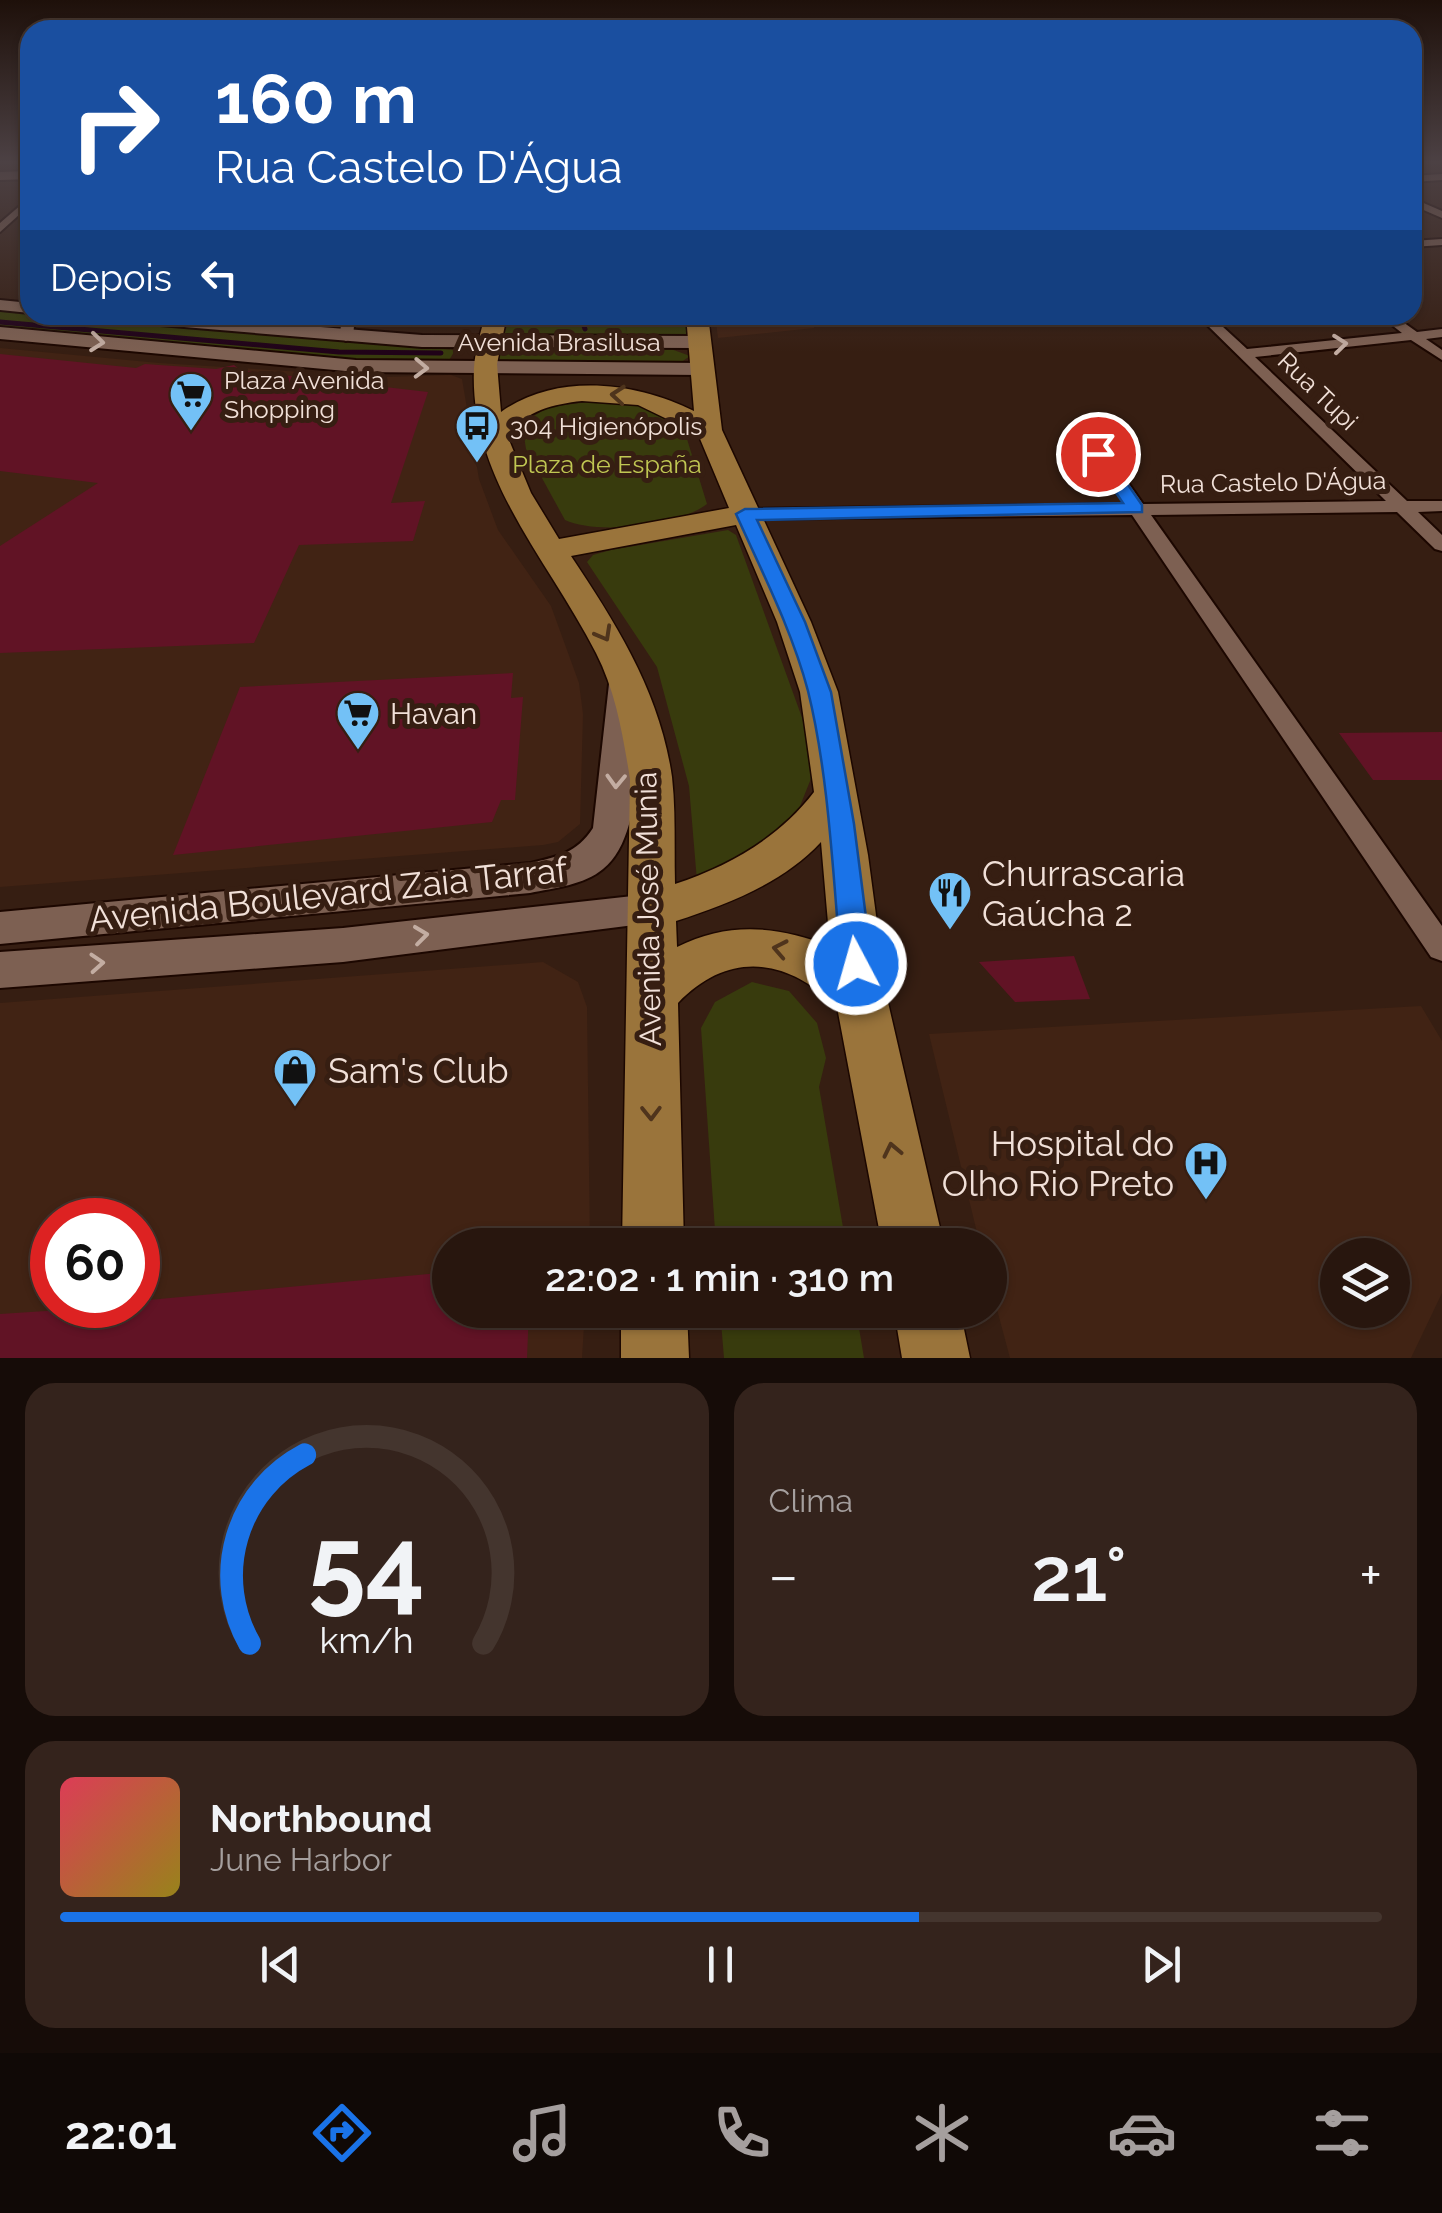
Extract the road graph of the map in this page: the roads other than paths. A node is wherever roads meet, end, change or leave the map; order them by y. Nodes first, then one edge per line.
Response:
1 (221, 325) edge
2 (348, 325) edge
3 (493, 325) edge
4 (1213, 325) edge
5 (1399, 325) edge
6 (0, 333) edge
7 (1442, 333) edge
8 (1414, 336) junction
9 (346, 337) junction
10 (698, 342) edge
11 (1243, 354) junction
12 (1442, 356) edge
13 (485, 357) junction
14 (1080, 426) dead end
15 (708, 430) junction
16 (492, 438) junction
17 (740, 503) junction
18 (1402, 506) junction
19 (1442, 506) edge
20 (1136, 508) junction
21 (1442, 545) edge
22 (554, 550) junction
23 (626, 684) junction
24 (836, 793) junction
25 (651, 910) junction
26 (0, 928) edge
27 (1442, 949) edge
28 (0, 970) edge
29 (650, 998) junction
30 (861, 998) junction
31 (653, 1228) edge
32 (909, 1228) edge
33 (654, 1328) edge
34 (930, 1328) edge
35 (654, 1358) edge
36 (936, 1358) edge

1 - 9 main road, Avenida Brasilusa
2 - 9 street
3 - 13 main road, Avenida José Munia
4 - 11 street, Rua Tupi
5 - 8 street
6 -> 13 main road, Avenida Brasilusa
7 - 8 street
11 -> 8 street
8 - 12 street
9 - 13 main road, Avenida Brasilusa
10 - 13 main road, Avenida Brasilusa
10 - 15 main road
11 - 18 street, Rua Tupi
13 - 16 main road, Avenida José Munia
14 - 20 street
15 -> 16 main road
15 - 17 main road
16 - 22 main road, Avenida José Munia
17 - 20 street, Rua Castelo D'Água
17 - 22 main road
17 - 24 main road
18 - 19 street, Rua Castelo D'Água
18 - 20 street, Rua Castelo D'Água
18 - 21 street, Rua Tupi
20 - 27 street
22 -> 23 main road, Avenida José Munia
23 - 25 main road, Avenida José Munia
23 -> 26 main road, Avenida Boulevard Zaia Tarraf
24 - 25 main road
24 - 30 main road
28 -> 25 main road, Avenida Boulevard Zaia Tarraf
25 - 29 main road, Avenida José Munia
30 -> 29 main road
29 -> 31 main road, Avenida José Munia
32 -> 30 main road
33 - 35 main road
34 - 36 main road

